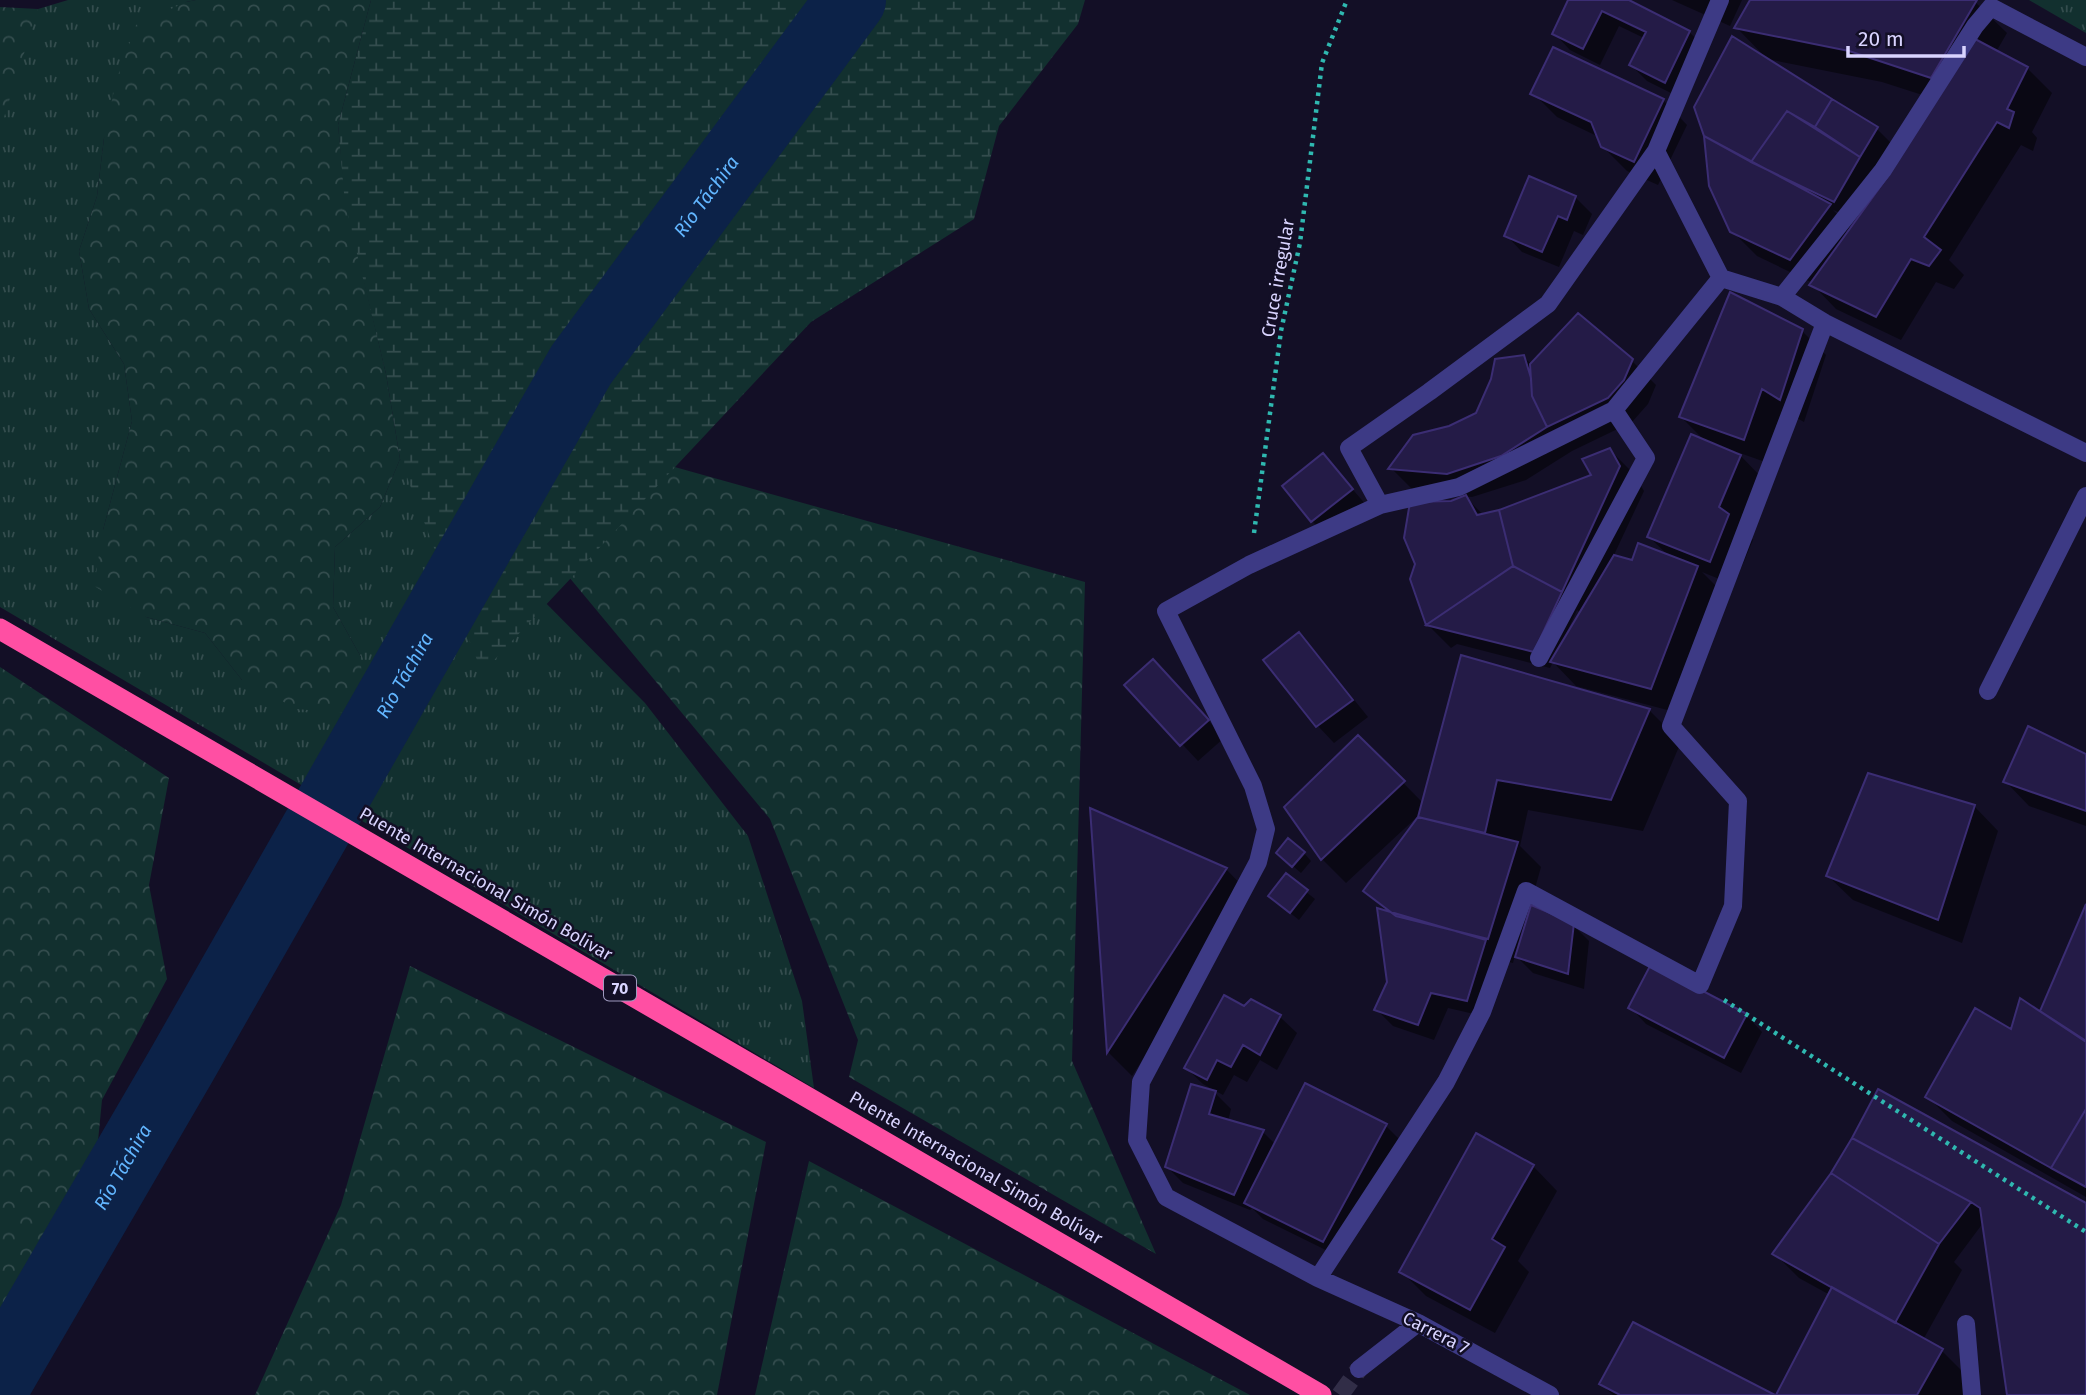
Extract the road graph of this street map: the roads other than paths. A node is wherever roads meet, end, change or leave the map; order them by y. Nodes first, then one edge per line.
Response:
1 (1720, 0) edge
2 (1989, 3) edge
3 (2086, 57) edge
4 (1656, 151) junction
5 (1721, 278) junction
6 (1782, 297) junction
7 (1825, 323) junction
8 (1614, 410) junction
9 (2086, 453) edge
10 (2086, 496) edge
11 (1380, 505) junction
12 (0, 629) edge
13 (1539, 658) dead end
14 (1988, 691) dead end
15 (1318, 1278) junction
16 (1418, 1323) junction
17 (1966, 1324) dead end
18 (1359, 1369) tunnel mouth
19 (1321, 1395) edge
20 (1550, 1395) edge
21 (1972, 1395) edge

1 - 4 street
2 - 3 street
2 - 6 street
4 - 5 street
4 - 11 street
5 - 6 street
5 - 8 street
6 - 7 street
7 - 9 street
7 - 15 street
8 - 11 street
8 - 13 street
10 - 14 street
11 - 15 street, Carrera 7
12 - 19 highway, Puente Internacional Simón Bolívar / 70
15 - 16 street, Carrera 7
16 - 18 street
16 - 20 street, Carrera 7
17 - 21 street

